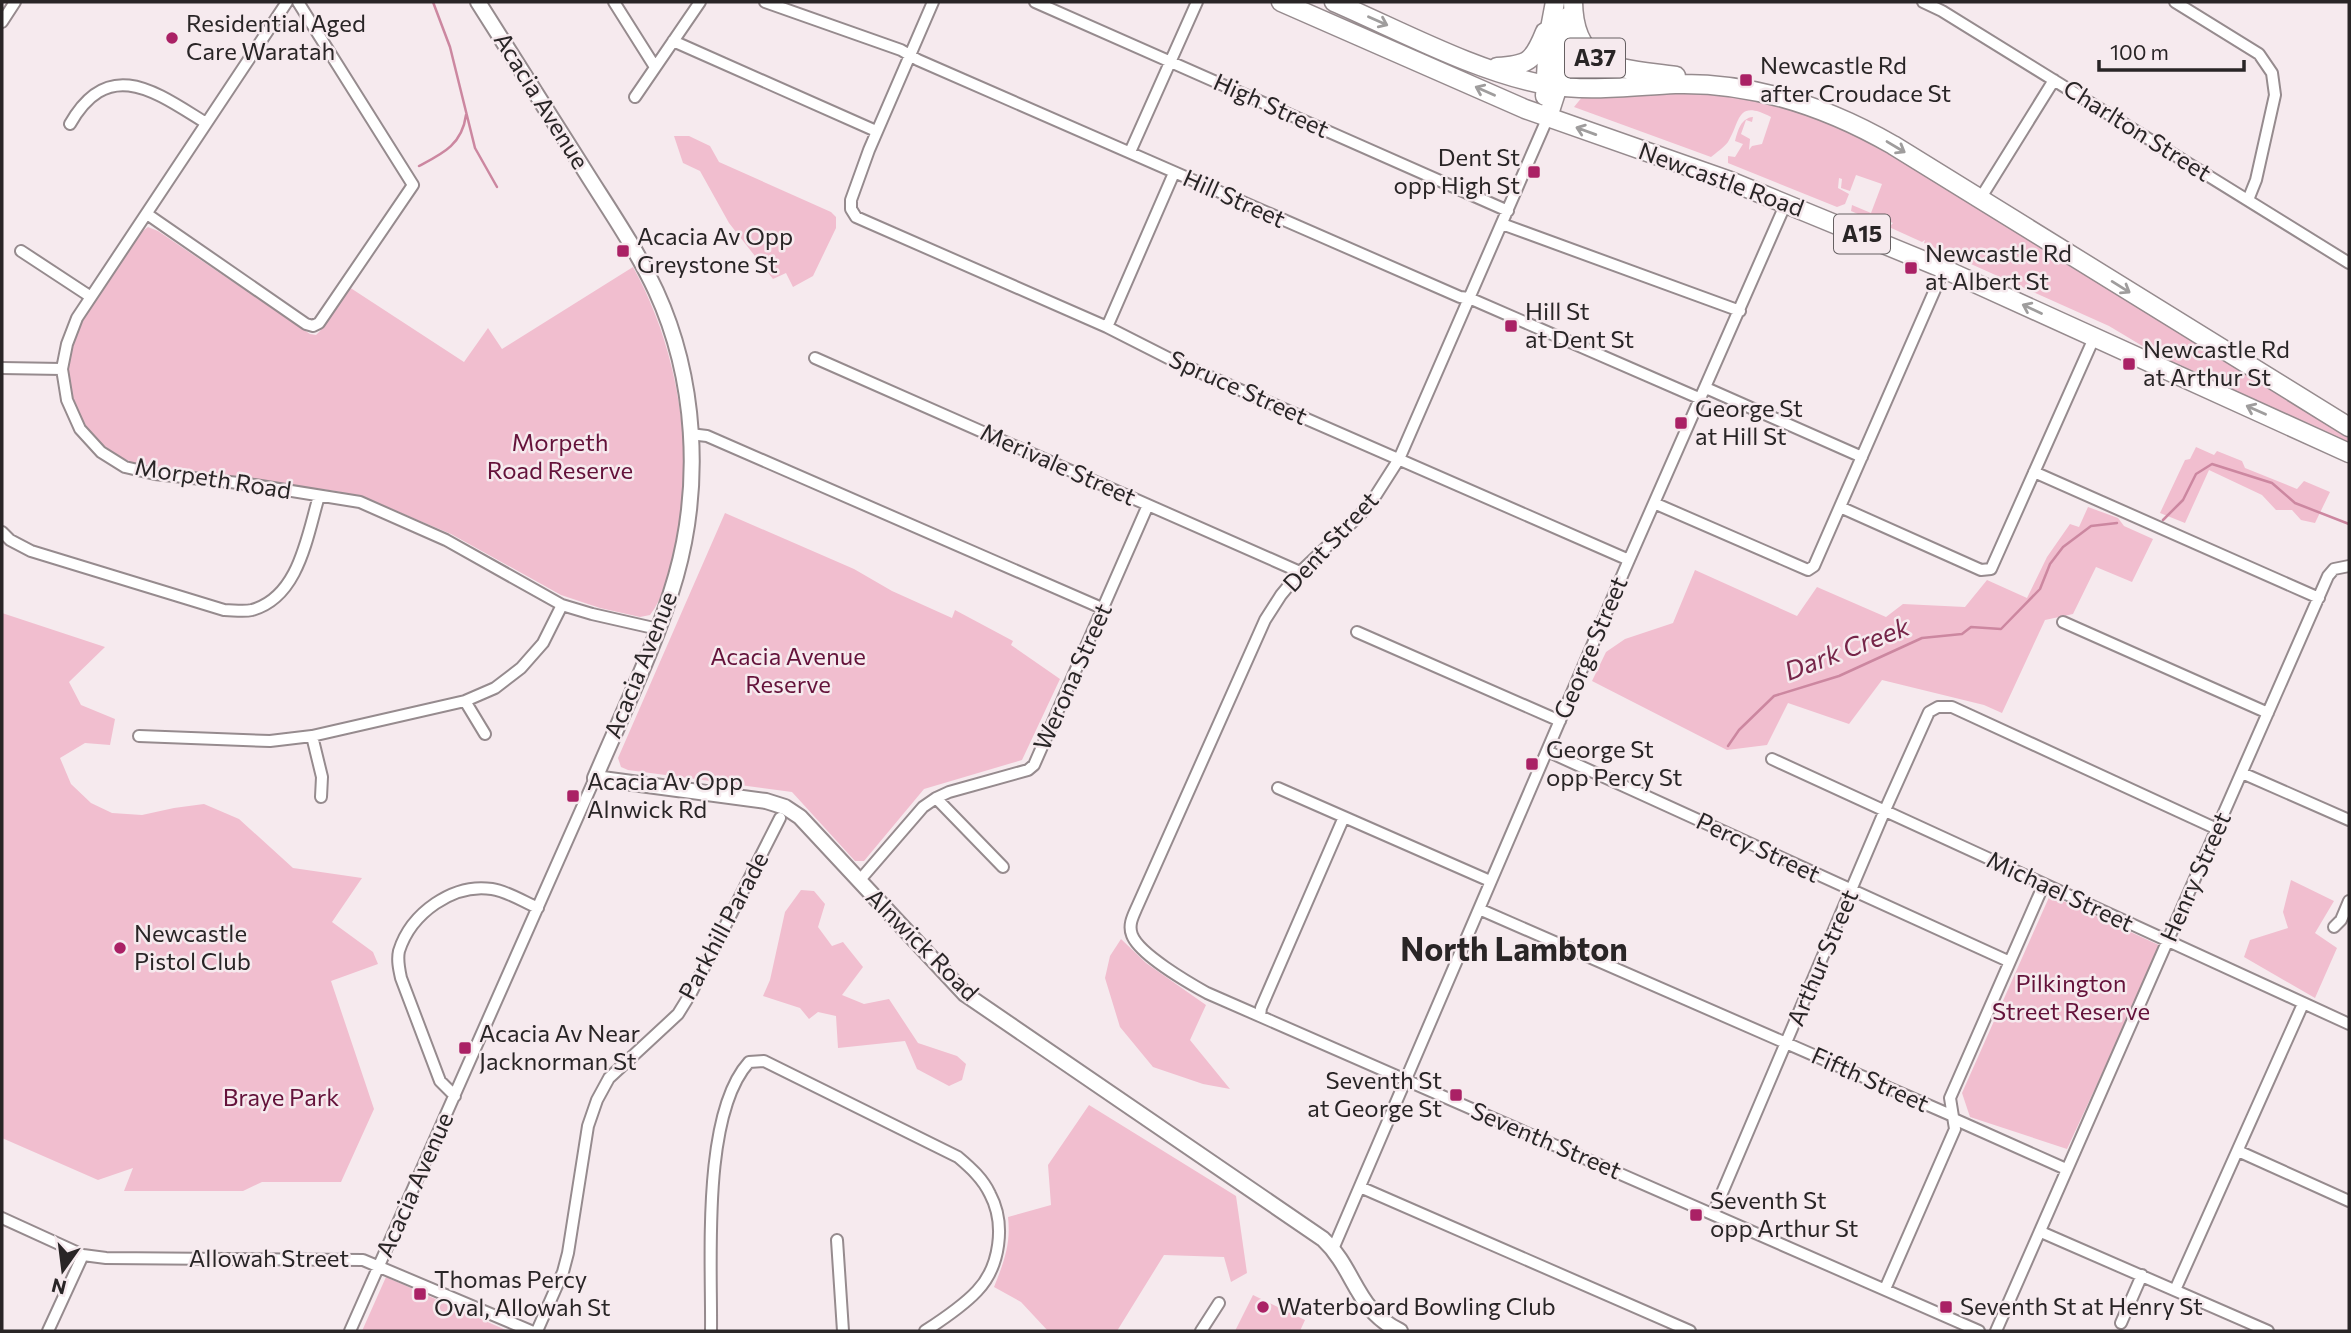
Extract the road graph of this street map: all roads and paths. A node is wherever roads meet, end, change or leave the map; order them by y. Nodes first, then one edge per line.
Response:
1 (15, 2) edge
2 (287, 2) edge
3 (298, 2) edge
4 (478, 2) edge
5 (614, 2) edge
6 (700, 2) edge
7 (765, 2) edge
8 (933, 2) edge
9 (1035, 2) edge
10 (1196, 2) edge
11 (1281, 2) edge
12 (1334, 2) edge
13 (1572, 2) edge
14 (1923, 2) edge
15 (2175, 2) edge
16 (1944, 6) edge
17 (1553, 7) edge
18 (2, 22) edge
19 (673, 41) junction
20 (910, 55) junction
21 (1170, 62) junction
22 (655, 67) junction
23 (1486, 67) junction
24 (2054, 80) junction
25 (1552, 85) junction
26 (1721, 85) junction
27 (635, 97) dead end
28 (1548, 117) junction
29 (206, 123) junction
30 (69, 124) dead end
31 (876, 131) junction
32 (1130, 152) junction
33 (1174, 173) junction
34 (1980, 199) junction
35 (2248, 200) junction
36 (1786, 203) junction
37 (1508, 211) junction
38 (147, 214) junction
39 (1502, 224) junction
40 (21, 251) dead end
41 (2349, 263) edge
42 (1944, 269) junction
43 (91, 297) junction
44 (1469, 298) junction
45 (1740, 311) junction
46 (1107, 327) junction
47 (2094, 338) junction
48 (815, 358) dead end
49 (2, 368) edge
50 (62, 369) junction
51 (1706, 388) junction
52 (1701, 399) junction
53 (2349, 427) edge
54 (690, 435) junction
55 (2349, 453) edge
56 (1861, 457) junction
57 (1399, 459) junction
58 (2034, 472) junction
59 (319, 496) junction
60 (1654, 503) junction
61 (1148, 505) junction
62 (1840, 507) junction
63 (2, 532) edge
64 (1629, 560) junction
65 (2349, 566) edge
66 (1300, 572) junction
67 (2319, 598) junction
68 (562, 605) junction
69 (1104, 609) junction
70 (2063, 622) dead end
71 (658, 629) junction
72 (1357, 632) dead end
73 (465, 701) junction
74 (2268, 713) junction
75 (1560, 721) junction
76 (485, 734) dead end
77 (139, 736) dead end
78 (312, 736) junction
79 (1547, 751) junction
80 (1772, 759) dead end
81 (2242, 773) junction
82 (596, 778) junction
83 (1278, 788) dead end
84 (321, 797) dead end
85 (936, 798) junction
86 (1885, 810) junction
87 (780, 817) dead end
88 (1344, 817) junction
89 (2349, 820) edge
90 (2217, 829) junction
91 (1003, 867) dead end
92 (859, 881) junction
93 (1490, 881) junction
94 (2043, 884) junction
95 (1852, 891) junction
96 (2349, 901) edge
97 (538, 908) junction
98 (1479, 909) junction
99 (2334, 927) dead end
100 (1130, 928) joint
101 (2166, 941) junction
102 (2008, 961) junction
103 (2303, 1003) junction
104 (1260, 1016) junction
105 (2349, 1024) edge
106 (1787, 1043) junction
107 (1405, 1080) junction
108 (455, 1096) junction
109 (1953, 1118) junction
110 (2238, 1151) junction
111 (2066, 1169) junction
112 (1360, 1187) junction
113 (2349, 1202) edge
114 (1713, 1214) junction
115 (2, 1218) edge
116 (2041, 1232) junction
117 (836, 1240) dead end
118 (1333, 1249) junction
119 (83, 1255) junction
120 (379, 1265) junction
121 (2142, 1275) junction
122 (1885, 1289) junction
123 (2175, 1290) junction
124 (1219, 1303) dead end
125 (2121, 1323) dead end
126 (932, 1330) edge
127 (48, 1331) edge
128 (351, 1331) edge
129 (531, 1331) edge
130 (537, 1331) edge
131 (711, 1331) edge
132 (844, 1331) edge
133 (1201, 1331) edge
134 (1400, 1331) edge
135 (1690, 1331) edge
136 (1979, 1331) edge
137 (1997, 1331) edge
138 (2268, 1331) edge

1 - 18 street
2 - 29 street, Morpeth Road
3 - 38 street
4 - 54 street, Acacia Avenue
5 - 22 street
6 - 19 street
7 - 20 street, Hill Street
8 - 20 street
9 - 21 street, High Street
10 - 21 street
28 -> 11 highway, Newcastle Road / A15
12 -> 23 highway
13 - 25 highway, A37
13 - 26 highway, A37
14 - 16 street, Charlton Street
15 - 35 street
16 - 24 street, Charlton Street
17 - 23 highway
17 - 25 highway, A37
19 - 22 street
19 - 31 street
20 - 31 street
20 - 32 street, Hill Street
21 - 32 street
21 - 37 street, High Street
22 - 27 street
23 - 25 highway
24 - 34 street
24 - 35 street, Charlton Street
25 - 26 highway
25 - 28 highway, A37
26 -> 34 highway
36 -> 28 highway, Newcastle Road / A15
28 - 37 street, Dent Street
29 - 30 street
29 - 38 street, Morpeth Road
31 - 46 street, Spruce Street
32 - 33 street, Hill Street
33 - 44 street, Hill Street
33 - 46 street
34 -> 53 highway
35 - 41 street, Charlton Street
36 - 42 highway, Newcastle Road / A15
36 - 45 street, George Street
37 - 39 street, Dent Street
38 - 43 street, Morpeth Road
39 - 44 street, Dent Street
39 - 45 street
40 - 43 street
47 -> 42 highway, Newcastle Road / A15
42 - 56 street
43 - 50 street, Morpeth Road
44 - 52 street, Hill Street
44 - 57 street, Dent Street
45 - 51 street, George Street
46 - 57 street, Spruce Street
55 -> 47 highway, Newcastle Road / A15
47 - 58 street
48 - 61 street, Merivale Street
49 - 50 street
50 - 59 street, Morpeth Road
51 - 52 street, George Street
51 - 56 street
52 - 60 street, George Street
54 - 69 street
54 - 71 street, Acacia Avenue
56 - 62 street
57 - 64 street, Spruce Street
57 - 66 street, Dent Street
58 - 62 street
58 - 67 street
59 - 63 street
59 - 68 street, Morpeth Road
60 - 62 street
60 - 64 street, George Street
61 - 66 street, Merivale Street
61 - 69 street, Werona Street
64 - 75 street, George Street
65 - 67 street, Henry Street
66 - 100 street, Dent Street
67 - 74 street, Henry Street
68 - 71 street, Morpeth Road
68 - 73 street
69 - 85 street, Werona Street
70 - 74 street
71 - 82 street, Acacia Avenue
72 - 75 street
73 - 76 street
73 - 78 street
74 - 81 street, Henry Street
75 - 79 street, George Street
77 - 78 street
78 - 84 street
79 - 93 street, George Street
79 - 95 street, Percy Street
80 - 86 street, Michael Street
81 - 89 street
81 - 90 street, Henry Street
82 - 92 street, Alnwick Road
82 - 97 street, Acacia Avenue
83 - 88 street
85 - 91 street
85 - 92 street, Werona Street
86 - 90 street, Arthur Street
86 - 94 street, Michael Street
86 - 95 street, Arthur Street
87 - 130 street, Parkhill Parade
88 - 93 street
88 - 104 street
90 - 101 street, Henry Street
92 - 118 street, Alnwick Road
93 - 98 street, George Street
94 - 101 street, Michael Street
94 - 102 street
95 - 102 street, Percy Street
95 - 106 street, Arthur Street
96 - 99 street
97 - 108 street, Acacia Avenue
97 - 108 street
98 - 106 street, Fifth Street
98 - 107 street, George Street
100 - 104 street, Seventh Street
101 - 103 street, Michael Street
101 - 111 street, Henry Street
102 - 109 street
103 - 105 street, Michael Street
103 - 110 street
104 - 107 street, Seventh Street
106 - 109 street, Fifth Street
106 - 114 street, Arthur Street
107 - 112 street, George Street
107 - 114 street, Seventh Street
108 - 120 street, Acacia Avenue
109 - 111 street, Fifth Street
109 - 122 street
110 - 113 street
110 - 123 street
111 - 116 street, Henry Street
112 - 118 street, George Street
112 - 135 street
114 - 122 street, Seventh Street
115 - 119 street, Allowah Street
116 - 121 street
116 - 137 street, Henry Street
117 - 132 street
118 - 134 street
119 - 120 street, Allowah Street
119 - 127 street
120 - 128 street, Acacia Avenue
120 - 129 street, Allowah Street
121 - 123 street
121 - 125 street
122 - 136 street, Seventh Street
123 - 138 street
124 - 133 street
126 - 131 street

